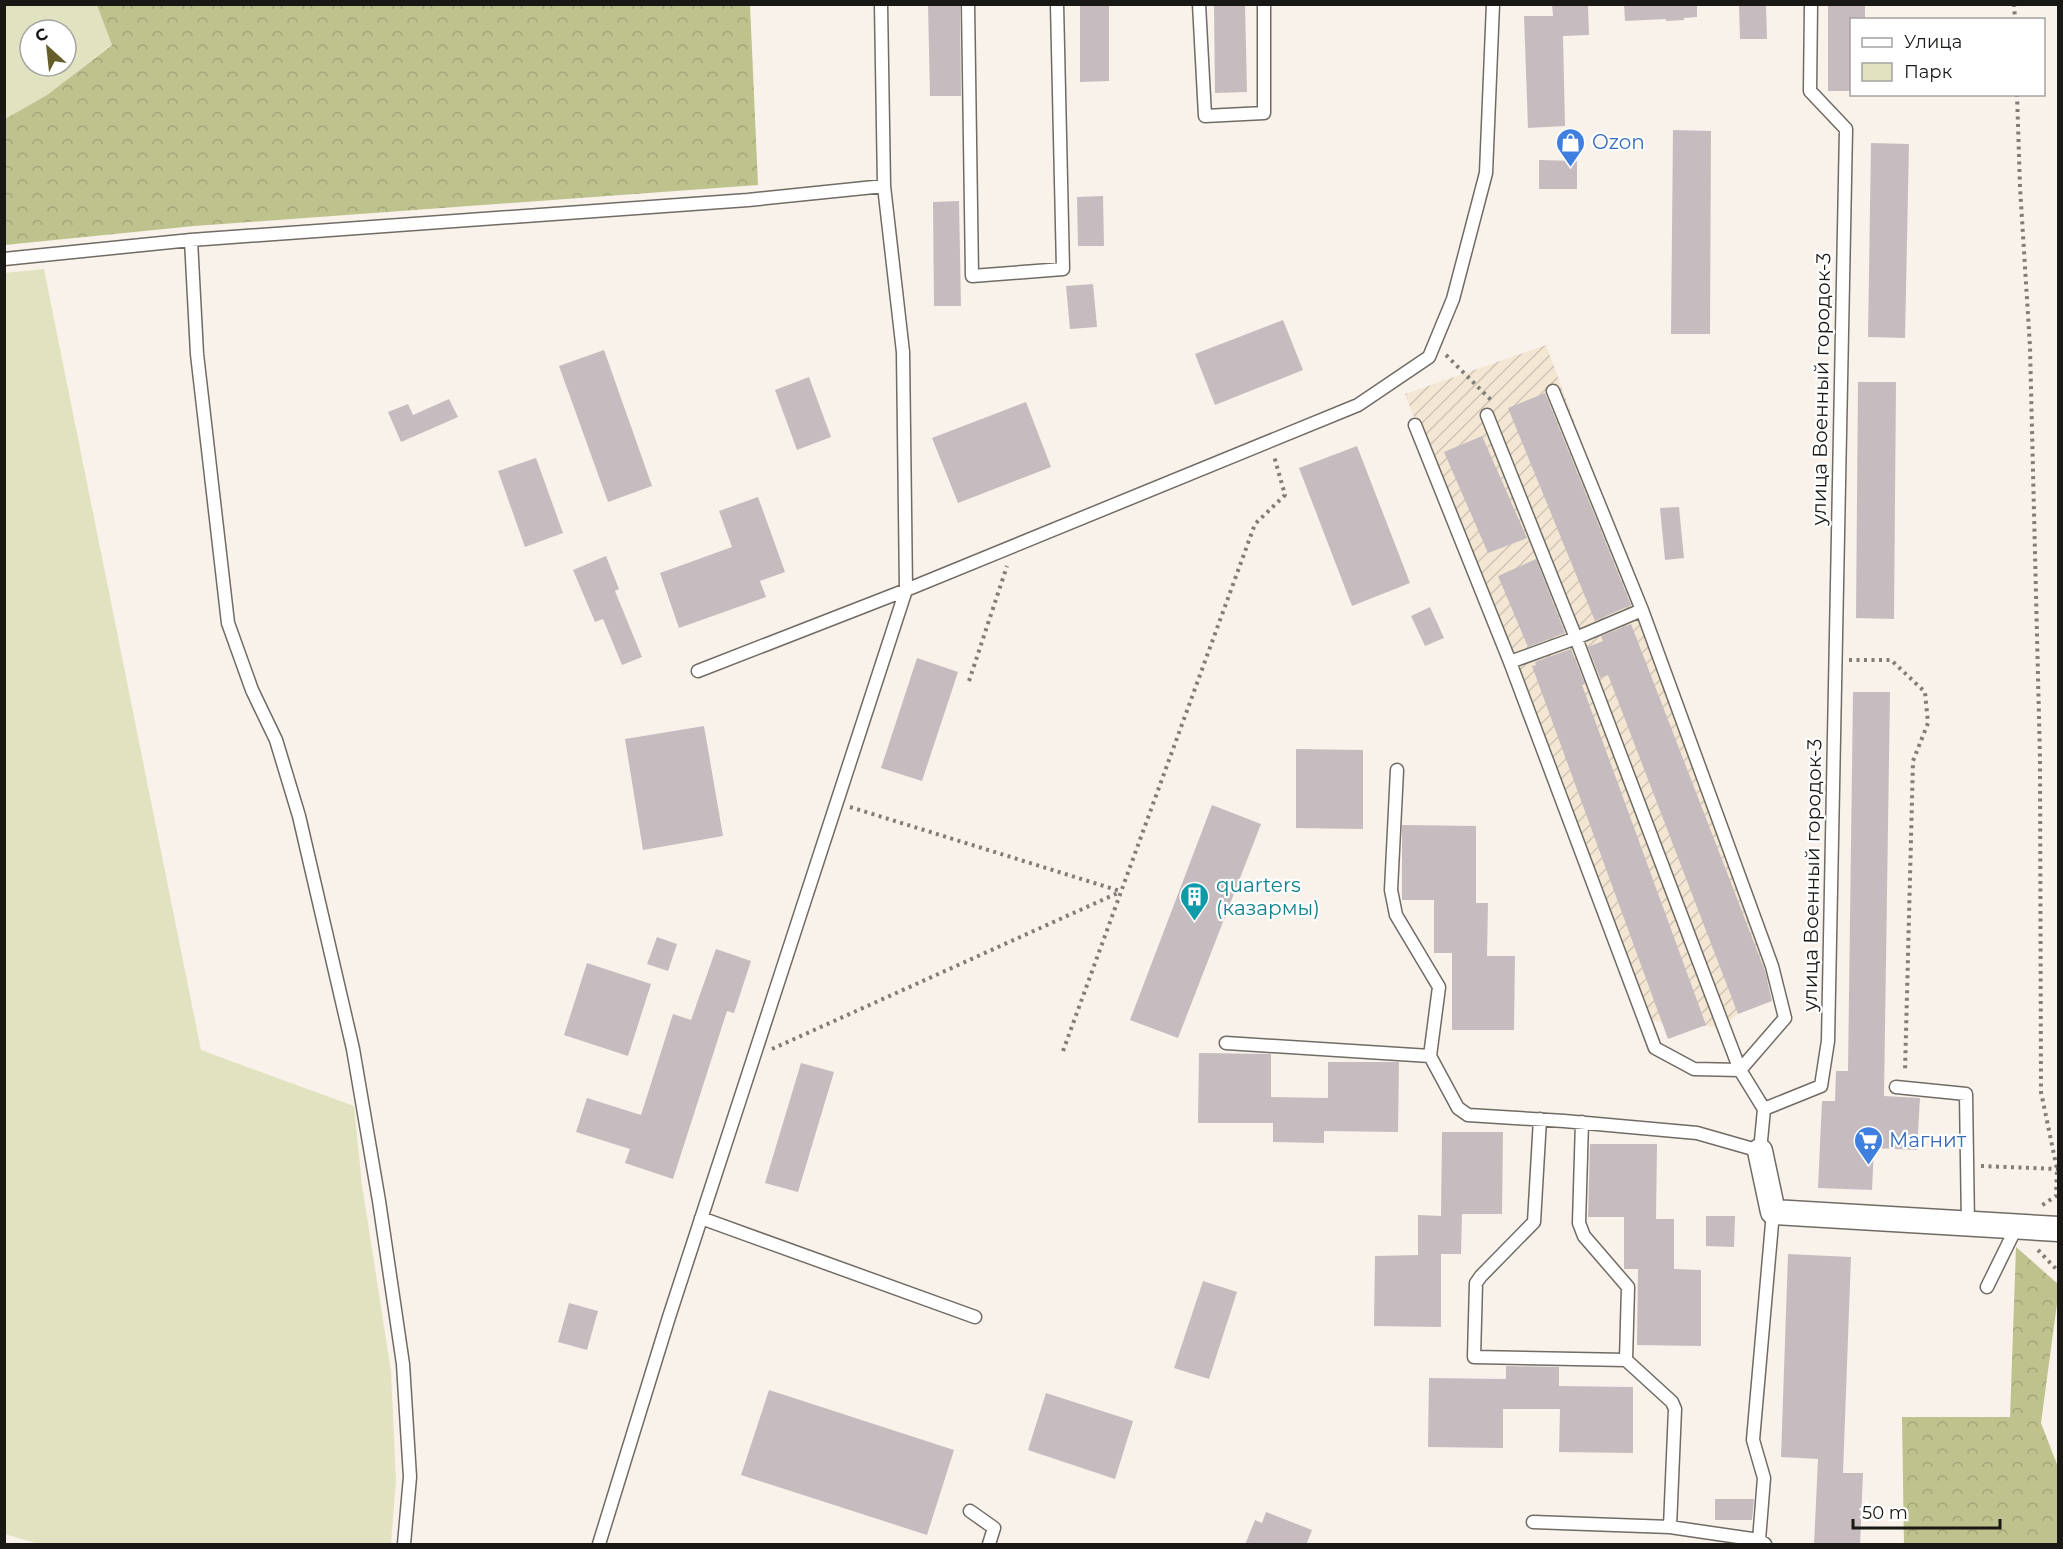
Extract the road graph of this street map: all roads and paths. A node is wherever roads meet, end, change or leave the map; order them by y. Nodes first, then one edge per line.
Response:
1 (881, 4) edge
2 (968, 4) edge
3 (1057, 4) edge
4 (1198, 4) edge
5 (1264, 4) edge
6 (1493, 4) edge
7 (1811, 4) edge
8 (2018, 96) edge
9 (884, 186) junction
10 (191, 240) junction
11 (4, 259) edge
12 (1434, 344) junction
13 (1553, 390) dead end
14 (1487, 415) dead end
15 (1415, 426) dead end
16 (1495, 437) junction
17 (1270, 441) junction
18 (1014, 545) junction
19 (906, 590) junction
20 (1642, 610) junction
21 (1576, 638) junction
22 (1835, 660) junction
23 (1510, 662) junction
24 (698, 671) dead end
25 (969, 681) dead end
26 (1397, 770) dead end
27 (837, 803) junction
28 (1121, 892) junction
29 (1226, 1043) dead end
30 (1063, 1051) dead end
31 (1430, 1056) junction
32 (754, 1058) junction
33 (1740, 1070) junction
34 (1901, 1088) joint
35 (1764, 1109) junction
36 (1539, 1119) junction
37 (1582, 1122) junction
38 (1760, 1151) junction
39 (1968, 1165) junction
40 (2058, 1169) edge
41 (1773, 1212) junction
42 (701, 1218) junction
43 (1968, 1225) junction
44 (2016, 1228) junction
45 (2058, 1229) edge
46 (1987, 1287) dead end
47 (975, 1317) dead end
48 (1626, 1360) junction
49 (970, 1511) dead end
50 (1533, 1522) dead end
51 (1670, 1527) junction
52 (1762, 1542) edge
53 (404, 1545) edge
54 (599, 1545) edge
55 (988, 1545) edge

1 - 9 lane
2 - 3 lane
4 - 5 lane
6 - 12 lane
7 - 22 lane, улица Военный городок-3
8 - 40 path
9 - 10 lane
9 - 19 lane
10 - 11 lane
10 - 53 lane
12 - 16 path
12 - 17 lane
13 - 20 lane
14 - 16 lane
15 - 23 lane
16 - 21 lane
17 - 18 lane
17 - 28 path
18 - 19 lane
18 - 25 path
19 - 24 lane
19 - 27 lane
20 - 21 lane
20 - 33 lane
21 - 23 lane
21 - 33 lane
22 - 34 path
22 - 35 lane, улица Военный городок-3
23 - 33 lane
26 - 31 lane
27 - 28 path
27 - 32 lane
28 - 30 path
28 - 32 path
29 - 31 lane
31 - 36 lane
32 - 42 lane
33 - 35 lane
34 - 39 lane
35 - 38 lane
36 - 37 lane
36 - 48 lane
37 - 38 lane
37 - 48 lane
38 - 41 street
39 - 40 path
39 - 43 lane
41 - 43 street
41 - 52 lane
42 - 47 lane
42 - 54 lane
43 - 44 street
44 - 45 street
44 - 46 lane
48 - 51 lane
49 - 55 lane
50 - 51 lane
51 - 52 lane

